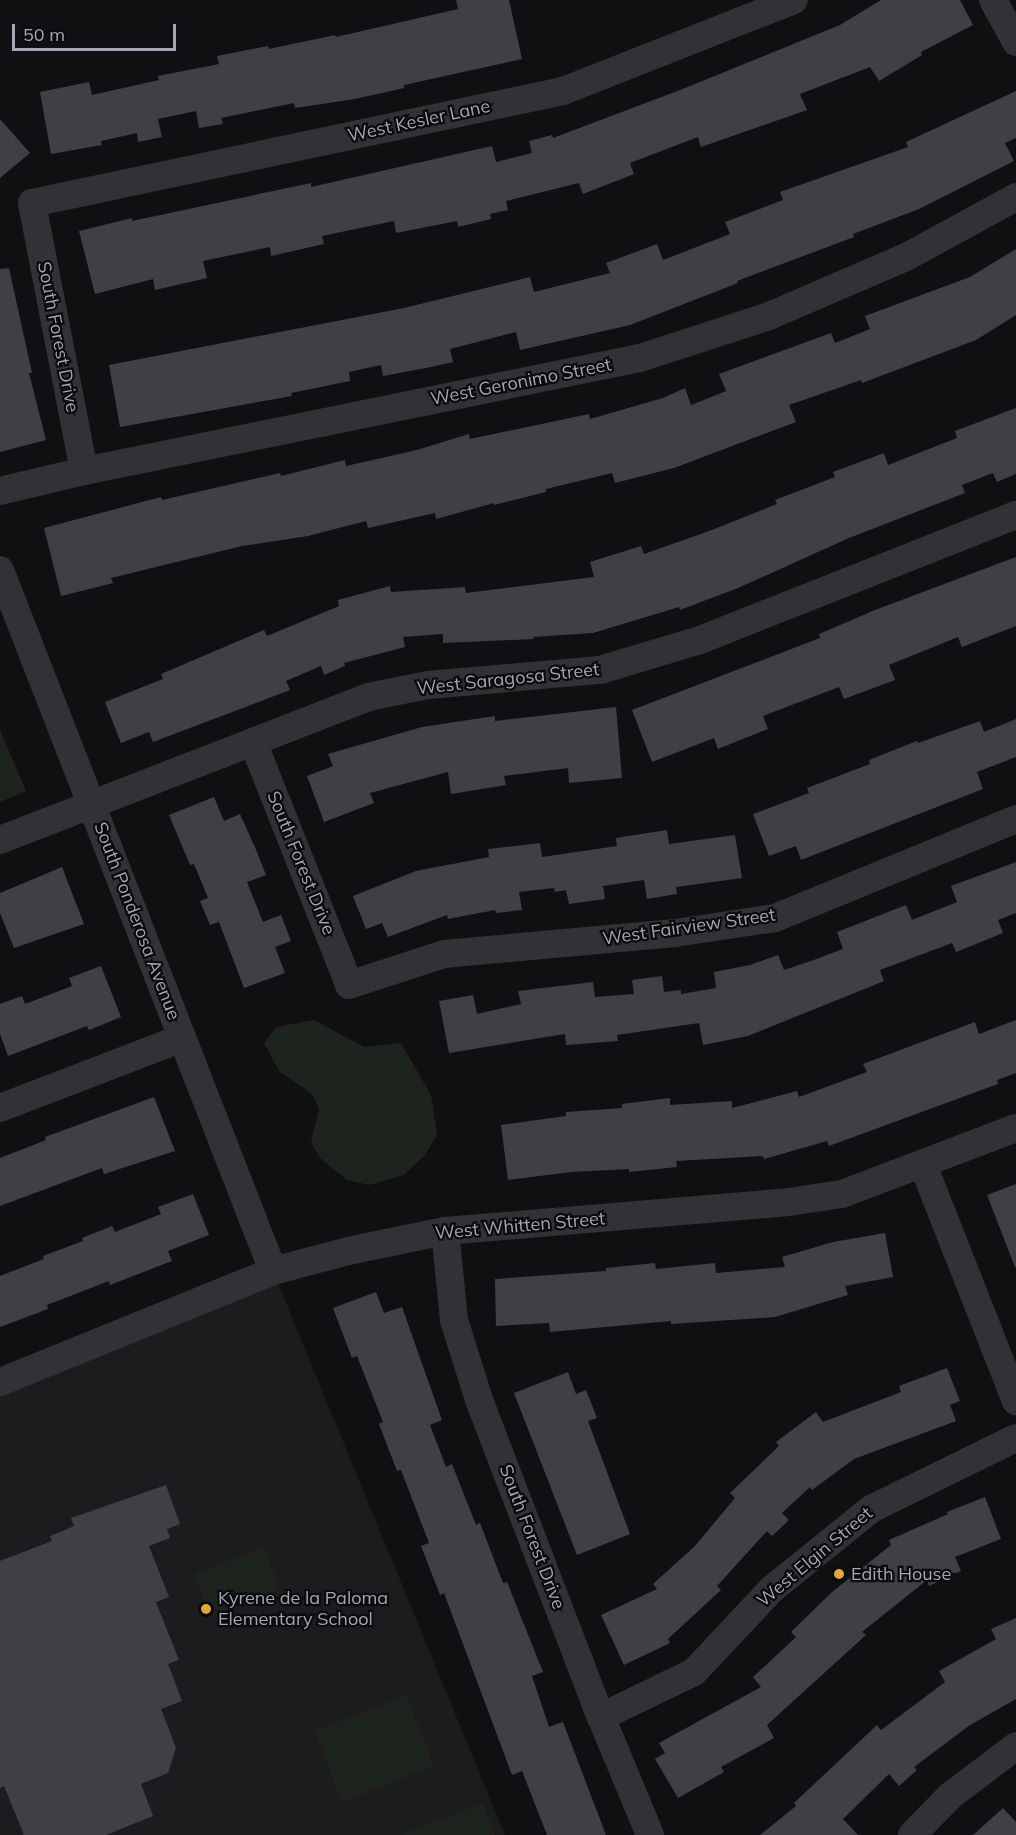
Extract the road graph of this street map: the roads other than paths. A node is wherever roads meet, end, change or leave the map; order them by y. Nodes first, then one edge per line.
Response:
1 (794, 0) edge
2 (993, 0) edge
3 (1016, 42) edge
4 (1016, 197) edge
5 (32, 203) joint
6 (84, 471) junction
7 (0, 491) edge
8 (1016, 515) edge
9 (0, 570) edge
10 (253, 742) junction
11 (91, 804) junction
12 (1016, 819) edge
13 (0, 840) edge
14 (349, 985) joint
15 (182, 1038) junction
16 (0, 1108) edge
17 (1016, 1128) edge
18 (923, 1165) junction
19 (445, 1231) junction
20 (273, 1271) junction
21 (0, 1382) edge
22 (1016, 1401) edge
23 (1016, 1438) edge
24 (601, 1717) junction
25 (1016, 1746) edge
26 (650, 1835) edge
27 (912, 1835) edge

1 - 5 street, West Kesler Lane
2 - 3 street
4 - 6 street, West Geronimo Street
5 - 6 street, South Forest Drive
6 - 7 street, West Geronimo Street
8 - 10 street, West Saragosa Street
9 - 11 street, South Ponderosa Avenue
10 - 11 street, West Saragosa Street
10 - 14 street, South Forest Drive
11 - 13 street, West Saragosa Street
11 - 15 street, South Ponderosa Avenue
12 - 14 street, West Fairview Street
15 - 16 street
15 - 20 street, South Ponderosa Avenue
17 - 18 street, West Whitten Street
18 - 19 street, West Whitten Street
18 - 22 street
19 - 20 street, West Whitten Street
19 - 24 street, South Forest Drive
20 - 21 street, West Whitten Street
23 - 24 street, West Elgin Street
24 - 26 street, South Forest Drive
25 - 27 street

